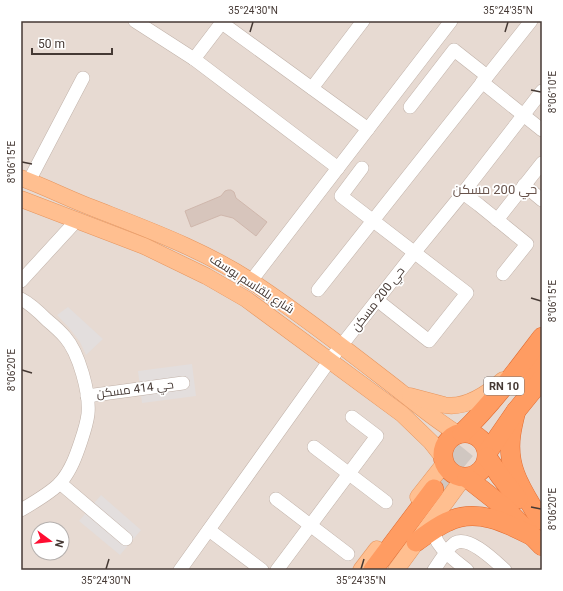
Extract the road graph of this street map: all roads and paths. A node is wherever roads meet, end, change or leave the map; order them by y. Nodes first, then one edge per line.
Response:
1 (363, 21) edge
2 (451, 21) edge
3 (531, 21) edge
4 (139, 22) edge
5 (222, 22) edge
6 (194, 60) junction
7 (83, 78) dead end
8 (485, 79) junction
9 (312, 88) junction
10 (542, 91) edge
11 (410, 106) dead end
12 (523, 115) junction
13 (368, 129) junction
14 (542, 130) edge
15 (542, 162) edge
16 (338, 168) junction
17 (362, 168) dead end
18 (25, 180) edge
19 (524, 185) junction
20 (462, 193) junction
21 (21, 199) edge
22 (542, 200) edge
23 (78, 220) junction
24 (496, 220) junction
25 (373, 221) junction
26 (414, 253) junction
27 (503, 274) dead end
28 (21, 281) edge
29 (251, 281) junction
30 (318, 290) dead end
31 (21, 299) edge
32 (377, 300) junction
33 (542, 337) edge
34 (341, 346) junction
35 (542, 353) edge
36 (330, 360) junction
37 (542, 363) edge
38 (521, 365) junction
39 (542, 379) edge
40 (183, 383) dead end
41 (402, 394) junction
42 (88, 396) junction
43 (516, 411) junction
44 (352, 416) dead end
45 (460, 433) junction
46 (314, 447) dead end
47 (487, 455) junction
48 (443, 460) junction
49 (349, 474) junction
50 (465, 478) junction
51 (60, 483) junction
52 (276, 499) dead end
53 (386, 502) dead end
54 (21, 510) edge
55 (310, 525) junction
56 (432, 526) junction
57 (208, 530) junction
58 (539, 531) edge
59 (126, 539) dead end
60 (416, 542) joint
61 (446, 553) junction
62 (348, 554) dead end
63 (462, 568) edge
64 (180, 570) edge
65 (262, 570) edge
66 (278, 570) edge
67 (361, 570) edge
68 (373, 570) edge
69 (382, 570) edge
70 (396, 570) edge
71 (434, 570) edge
72 (505, 570) edge

1 - 9 street
2 - 13 street
3 - 8 street
4 - 6 street
5 - 6 street
5 - 9 street
6 - 16 street
7 - 18 street
8 - 11 street
8 - 12 street
8 - 25 street
9 - 13 street
10 - 12 street, حي 200 مسكن
12 - 14 street
12 - 20 street, حي 200 مسكن
13 - 16 street
15 - 19 street
16 - 29 street
17 - 25 street
18 - 29 main road, شارع بلقاسم يوسف
19 - 22 street
19 - 24 street
20 - 24 street
20 - 26 street, حي 200 مسكن
21 - 23 main road, شارع بلقاسم يوسف
23 - 28 street
23 - 36 main road, شارع بلقاسم يوسف
24 - 27 street
25 - 26 street
25 - 30 street
26 - 32 street, حي 200 مسكن
26 - 32 street
29 - 34 main road, شارع بلقاسم يوسف
31 - 42 street, حي 414 مسكن
32 - 34 street, حي 200 مسكن
33 - 38 highway, RN 10
34 - 36 street, حي 200 مسكن
34 - 41 main road, شارع بلقاسم يوسف
35 - 37 highway, RN 10
36 - 48 main road, شارع بلقاسم يوسف
36 - 57 street, حي 200 مسكن
38 - 41 main road
38 - 45 highway, RN 10
39 - 43 highway, RN 10
40 - 42 street, حي 414 مسكن
41 - 45 main road, شارع بلقاسم يوسف
42 - 51 street, حي 414 مسكن
43 - 47 highway, RN 10
43 - 58 highway
44 - 49 street
45 - 47 highway
45 - 48 highway
46 - 49 street
47 - 50 highway
47 - 58 highway
48 - 50 highway
48 - 67 main road
49 - 53 street
49 - 55 street
50 - 56 main road
50 - 58 highway
51 - 54 street, حي 414 مسكن
51 - 59 street
52 - 55 street
55 - 62 street
55 - 66 street
56 - 58 highway
56 - 60 highway
56 - 61 street
57 - 64 street, حي 200 مسكن
57 - 65 street
60 - 70 main road
61 - 63 street
61 - 71 street
61 - 72 street
68 - 69 highway

